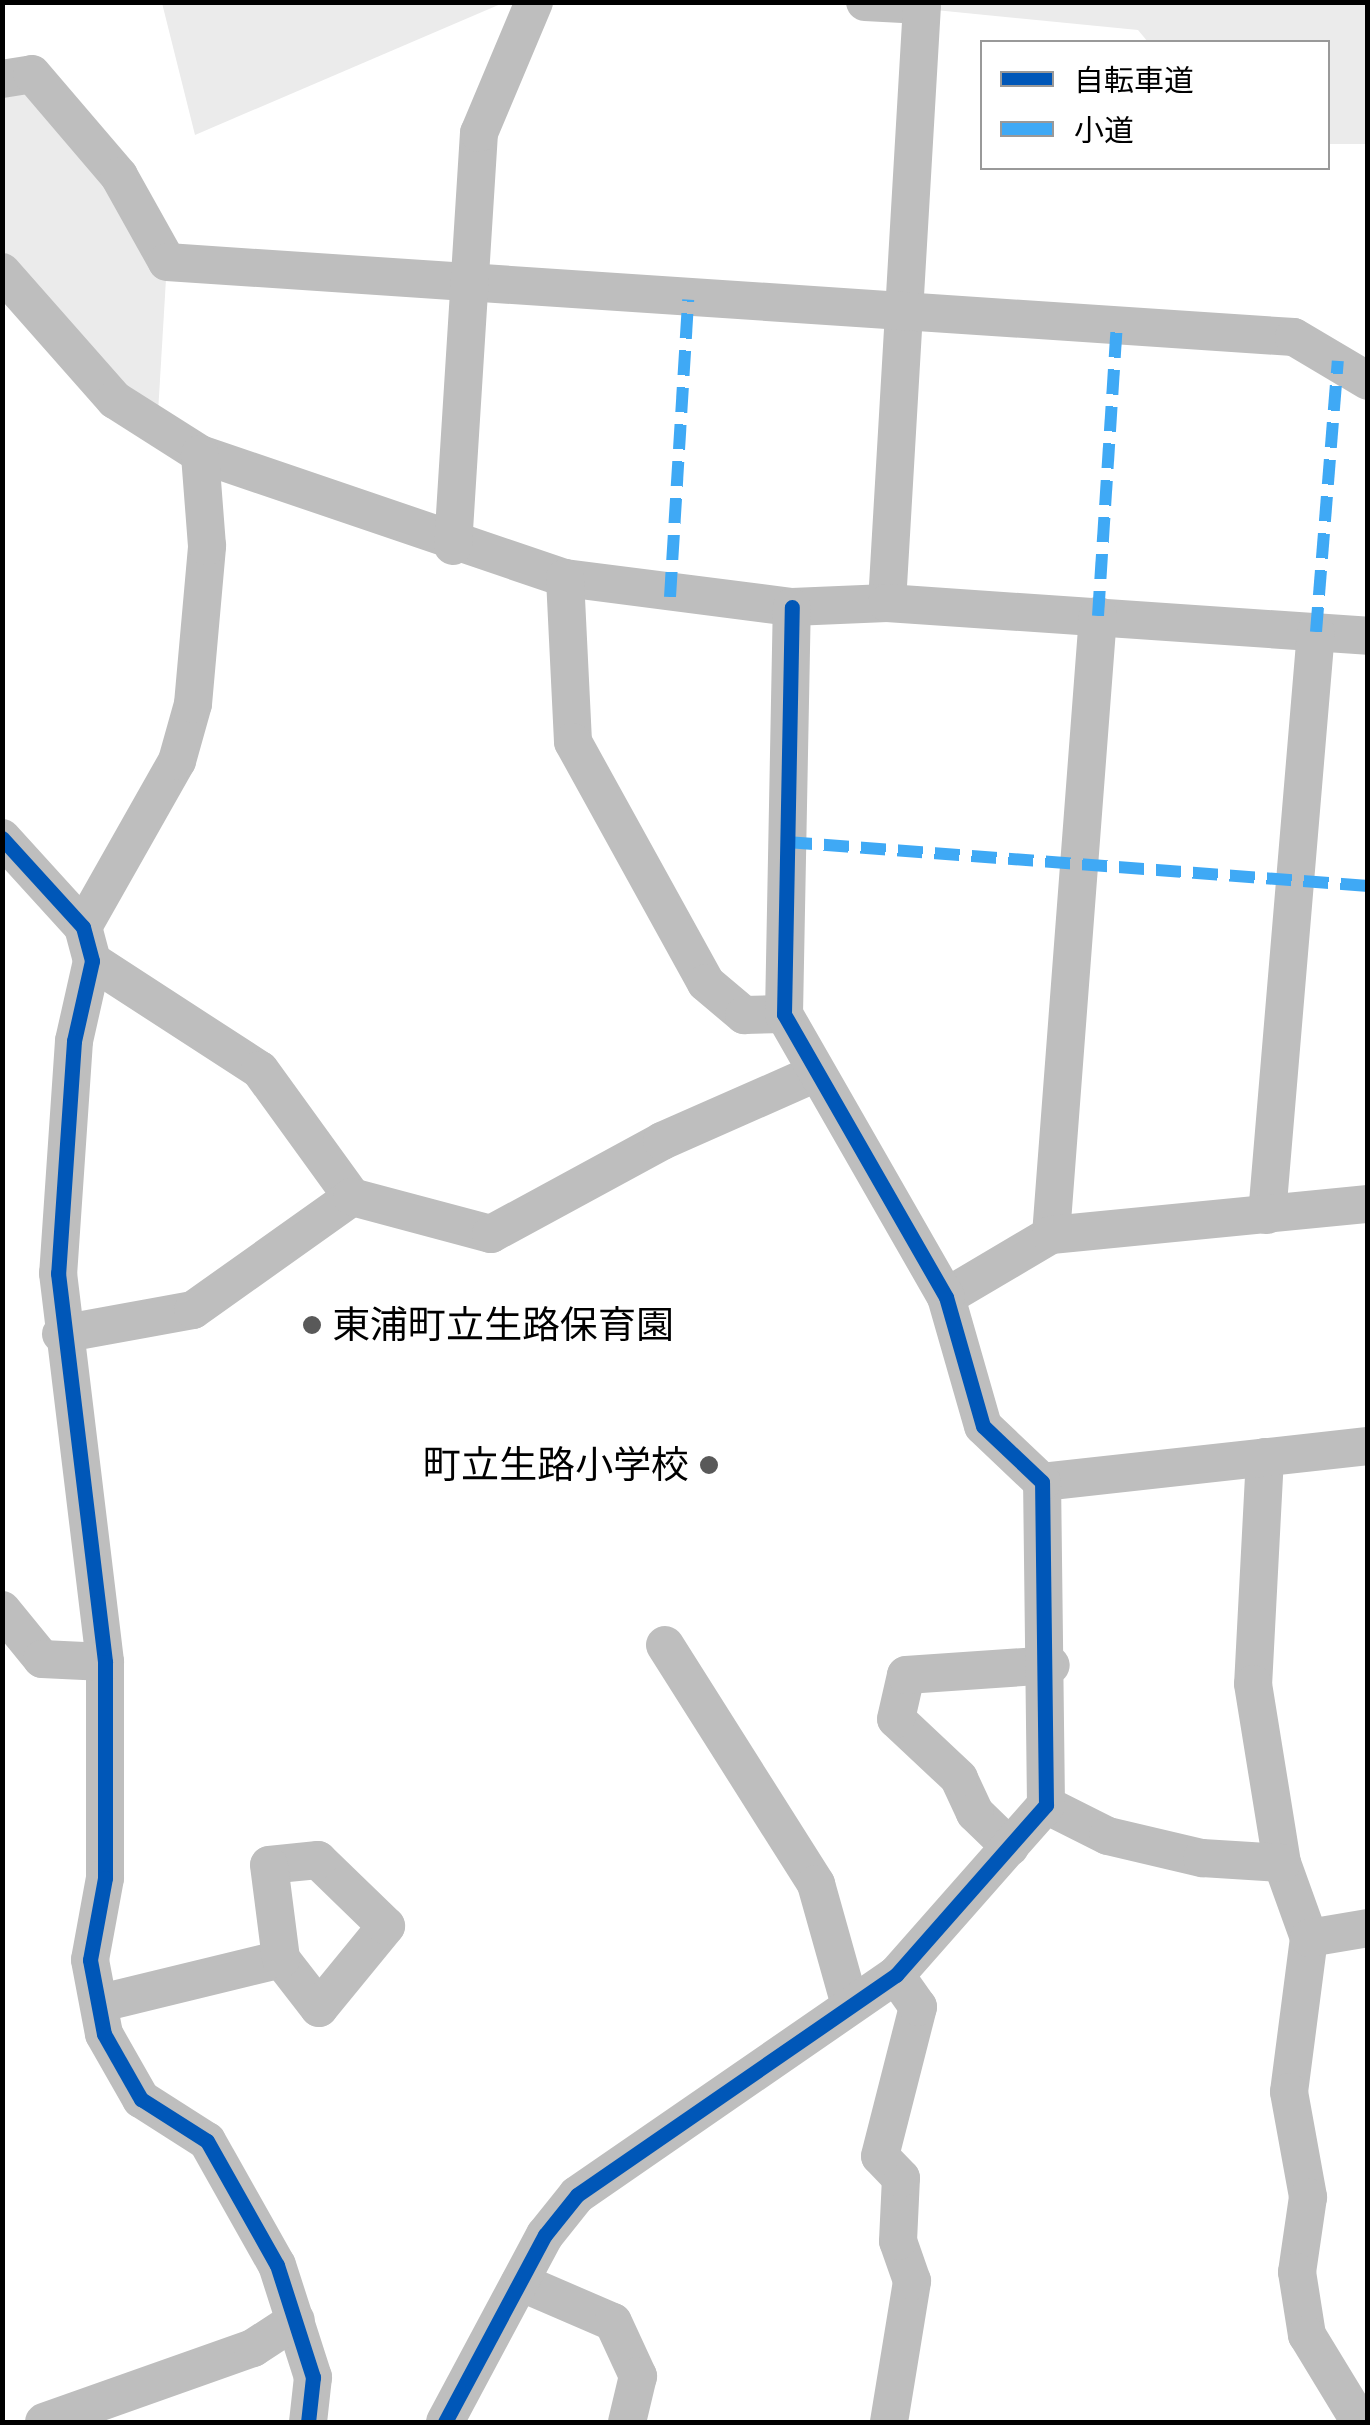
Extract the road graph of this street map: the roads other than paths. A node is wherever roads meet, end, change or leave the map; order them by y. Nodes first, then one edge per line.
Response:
1 (534, 2) edge
2 (866, 2) edge
3 (923, 4) edge
4 (2, 79) edge
5 (2, 272) edge
6 (474, 284) junction
7 (903, 306) junction
8 (1368, 382) edge
9 (200, 454) junction
10 (453, 546) junction
11 (565, 578) junction
12 (887, 604) junction
13 (792, 607) junction
14 (1098, 616) junction
15 (1316, 632) junction
16 (1368, 636) edge
17 (9, 863) edge
18 (87, 944) junction
19 (784, 1014) junction
20 (816, 1073) junction
21 (352, 1197) junction
22 (1368, 1204) edge
23 (1267, 1215) junction
24 (1051, 1235) junction
25 (946, 1298) junction
26 (61, 1334) junction
27 (1368, 1446) edge
28 (1265, 1457) junction
29 (1042, 1482) junction
30 (2, 1610) edge
31 (665, 1645) dead end
32 (105, 1662) junction
33 (1051, 1664) junction
34 (1046, 1805) junction
35 (1010, 1848) junction
36 (1282, 1863) junction
37 (1368, 1928) edge
38 (1308, 1938) junction
39 (281, 1959) dead end
40 (896, 1975) junction
41 (100, 2003) junction
42 (850, 2005) junction
43 (520, 2282) junction
44 (296, 2320) junction
45 (44, 2422) edge
46 (308, 2422) edge
47 (444, 2422) edge
48 (627, 2422) edge
49 (889, 2422) edge
50 (1360, 2422) edge

1 - 6 street
2 - 3 street
3 - 7 street
4 - 6 street
5 - 9 street
6 - 7 street
6 - 10 street
7 - 8 street
7 - 12 street
9 - 10 street
9 - 18 street
10 - 11 street
11 - 13 street
11 - 19 street
12 - 13 street
12 - 14 street
13 - 19 street
14 - 15 street
14 - 24 street
15 - 16 street
15 - 23 street
17 - 18 street
18 - 21 street
18 - 26 street
19 - 20 street
20 - 21 street
20 - 25 street
21 - 26 street
22 - 23 street
23 - 24 street
24 - 25 street
25 - 29 street
26 - 32 street
27 - 28 street
28 - 29 street
28 - 36 street
29 - 33 street
30 - 32 street
31 - 42 street
32 - 41 street
33 - 34 street
33 - 35 street
34 - 35 street
34 - 36 street
35 - 40 street
36 - 38 street
37 - 38 street
38 - 50 street
39 - 41 street
40 - 42 street
40 - 49 street
41 - 44 street
42 - 43 street
43 - 47 street
43 - 48 street
44 - 45 street
44 - 46 street

